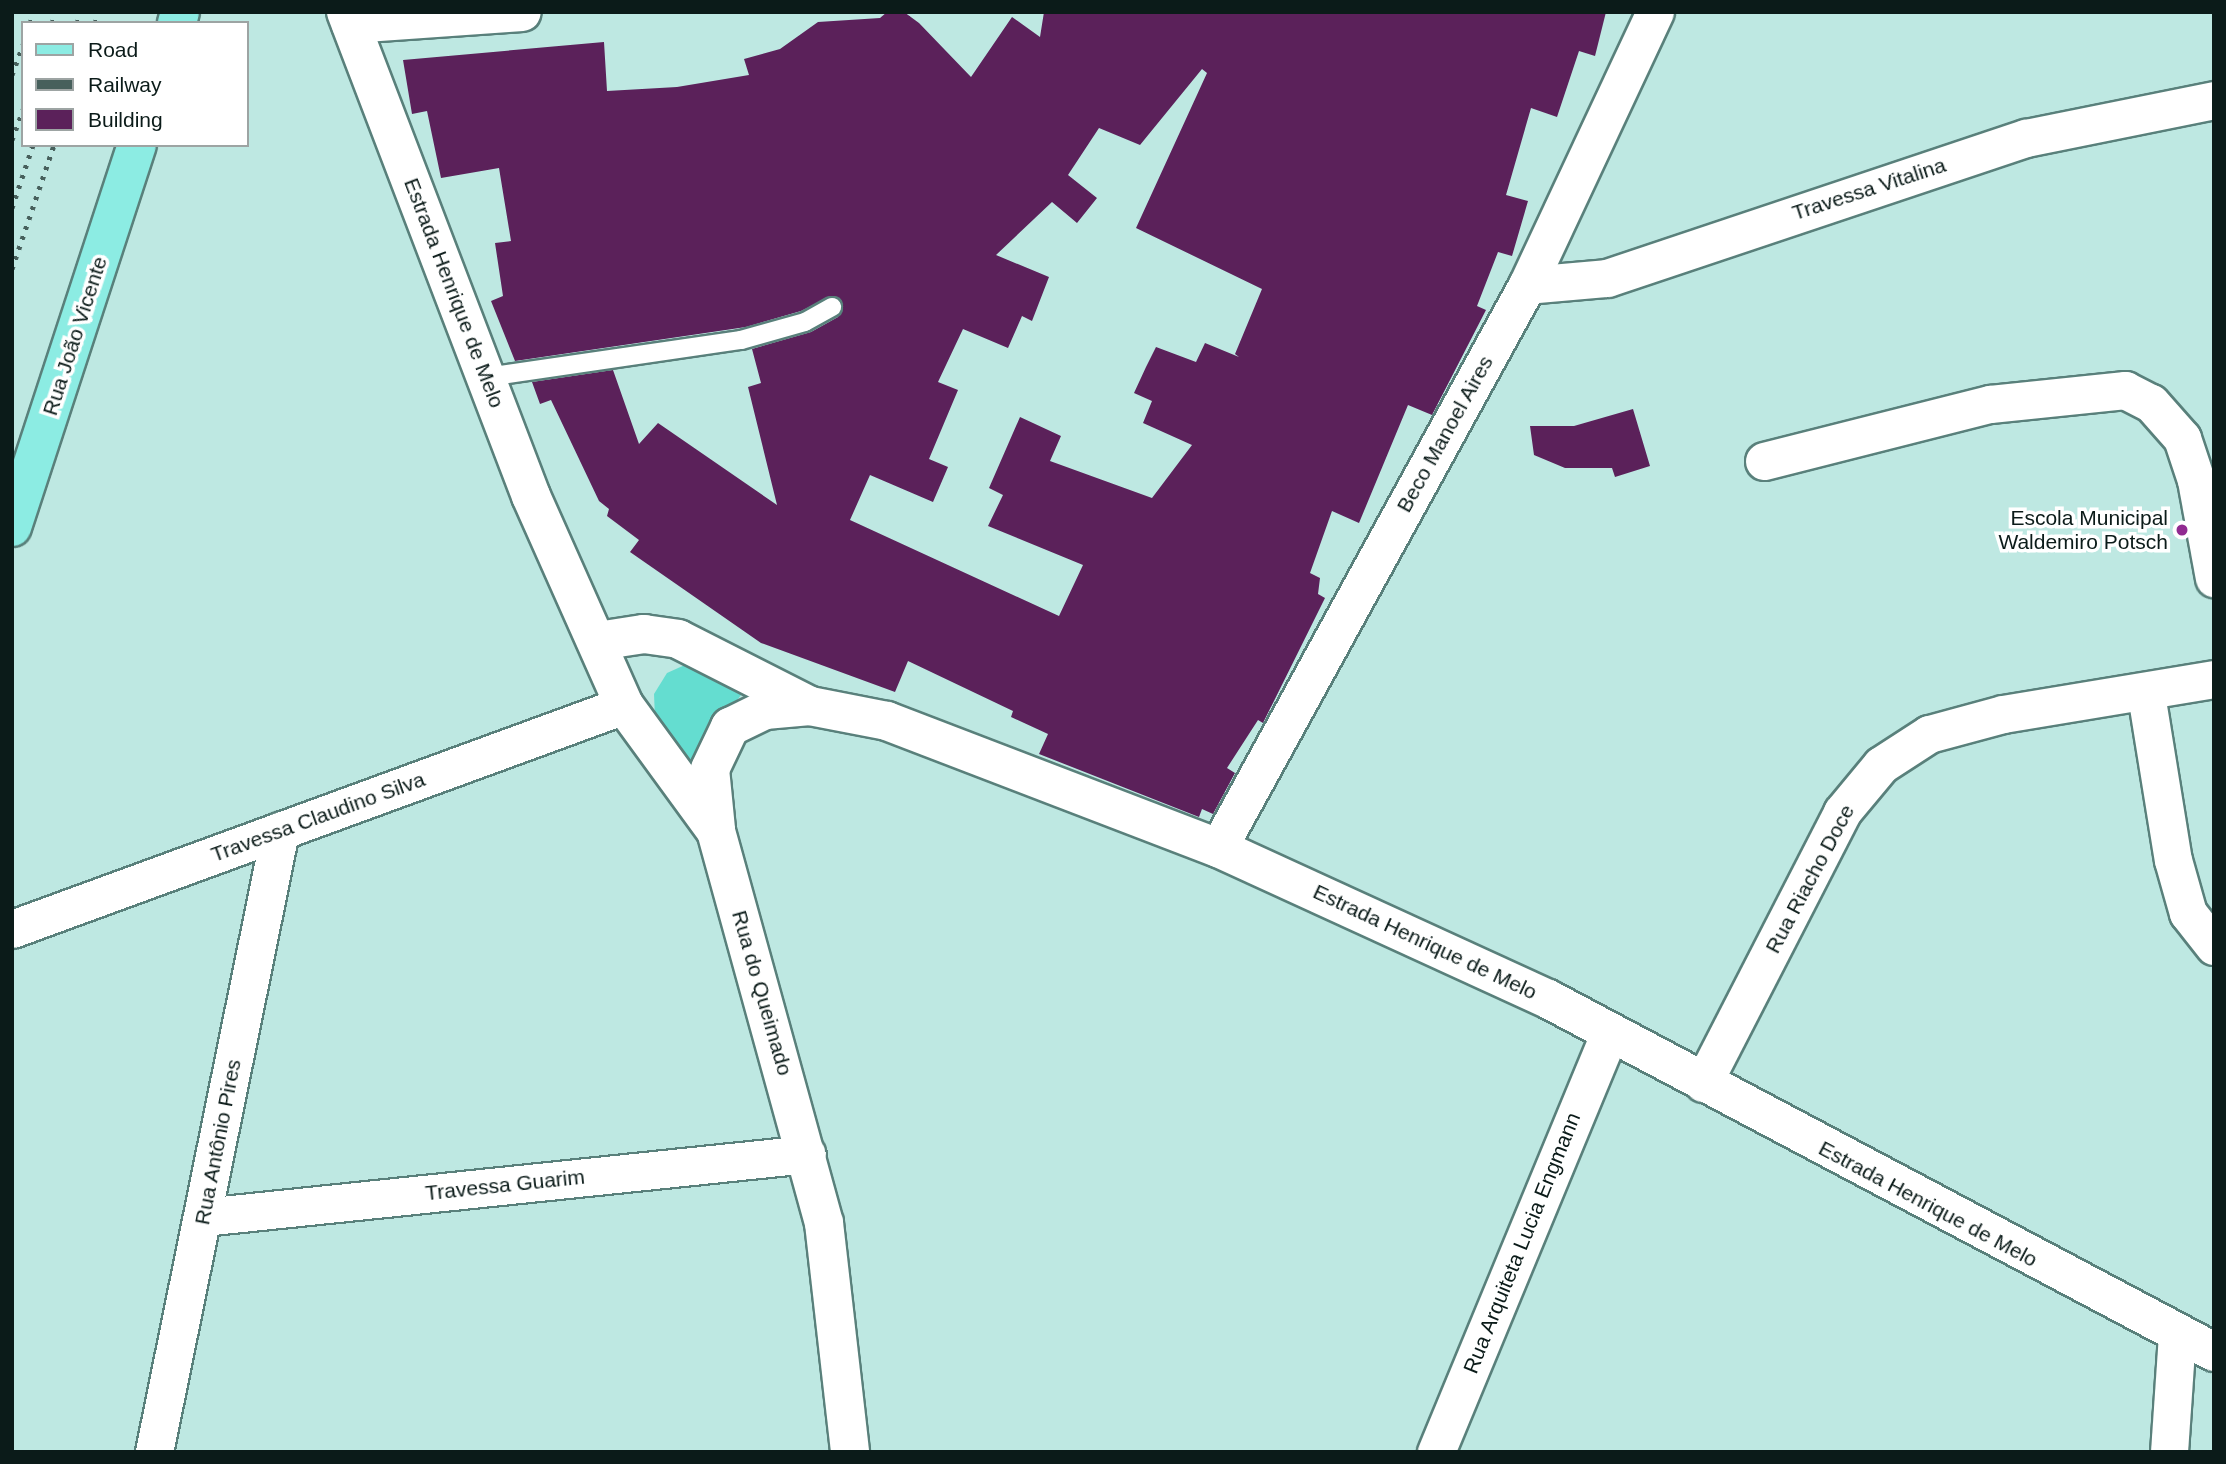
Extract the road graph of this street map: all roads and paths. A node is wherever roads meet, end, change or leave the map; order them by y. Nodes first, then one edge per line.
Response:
1 (522, 12) edge
2 (1655, 12) edge
3 (348, 18) edge
4 (2214, 100) edge
5 (136, 147) edge
6 (1527, 285) junction
7 (832, 307) dead end
8 (487, 377) junction
9 (1764, 461) dead end
10 (12, 527) edge
11 (566, 573) joint
12 (2214, 578) edge
13 (598, 641) junction
14 (2214, 679) edge
15 (2146, 694) junction
16 (624, 705) junction
17 (810, 706) junction
18 (280, 831) junction
19 (716, 831) junction
20 (1218, 848) junction
21 (12, 929) edge
22 (2214, 946) edge
23 (1609, 1034) junction
24 (1703, 1083) junction
25 (807, 1154) junction
26 (203, 1217) junction
27 (2176, 1336) junction
28 (2214, 1352) edge
29 (154, 1452) edge
30 (850, 1452) edge
31 (1436, 1452) edge
32 (2169, 1452) edge

1 - 3 street
2 - 6 street, Beco Manoel Aires
3 - 8 main road, Estrada Henrique de Melo
4 - 6 street, Travessa Vitalina
5 - 10 main road, Rua João Vicente
6 - 20 street, Beco Manoel Aires
7 - 8 lane
8 - 11 main road, Estrada Henrique de Melo
9 - 12 street
11 - 13 main road, Rua do Queimado
13 - 16 main road, Rua do Queimado
13 - 17 main road, Estrada Henrique de Melo
14 - 15 street, Rua Riacho Doce
15 - 22 street
15 - 24 street, Rua Riacho Doce
16 - 18 street, Travessa Claudino Silva
16 - 19 main road, Rua do Queimado
17 - 19 main road
17 - 20 main road, Estrada Henrique de Melo
18 - 21 street, Travessa Claudino Silva
18 - 26 street, Rua Antônio Pires
19 - 25 main road, Rua do Queimado
20 - 23 main road, Estrada Henrique de Melo
23 - 24 main road, Estrada Henrique de Melo
23 - 31 street, Rua Arquiteta Lucia Engmann
24 - 27 main road, Estrada Henrique de Melo
25 - 26 street, Travessa Guarim
25 - 30 main road, Rua do Queimado
26 - 29 street, Rua Antônio Pires
27 - 28 main road, Estrada Henrique de Melo
27 - 32 street

